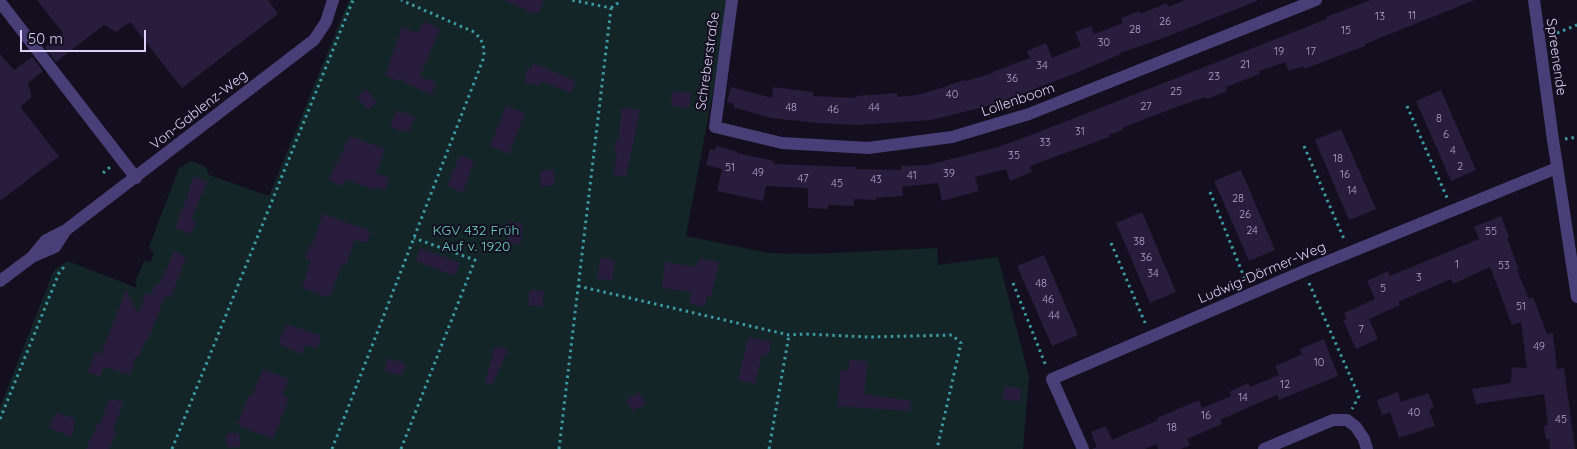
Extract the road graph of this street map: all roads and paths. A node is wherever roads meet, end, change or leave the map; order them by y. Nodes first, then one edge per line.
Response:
1 (332, 0) edge
2 (353, 0) edge
3 (401, 0) edge
4 (571, 0) edge
5 (617, 0) edge
6 (732, 0) edge
7 (1316, 0) edge
8 (1534, 0) edge
9 (0, 2) edge
10 (611, 8) junction
11 (1577, 25) edge
12 (1557, 33) dead end
13 (1407, 106) dead end
14 (715, 127) joint
15 (1304, 146) dead end
16 (1557, 168) junction
17 (136, 178) junction
18 (1210, 192) dead end
19 (1452, 210) junction
20 (414, 238) junction
21 (1111, 243) dead end
22 (1350, 252) junction
23 (64, 267) dead end
24 (1304, 270) junction
25 (0, 281) edge
26 (1013, 283) dead end
27 (578, 286) junction
28 (1251, 294) junction
29 (1577, 297) edge
30 (789, 335) junction
31 (1151, 336) junction
32 (1052, 379) junction
33 (0, 419) edge
34 (1347, 420) junction
35 (172, 449) edge
36 (332, 449) edge
37 (401, 449) edge
38 (559, 449) edge
39 (769, 449) edge
40 (937, 449) edge
41 (1083, 449) edge
42 (1264, 449) edge
43 (1367, 449) edge

1 - 17 street, Von-Gablenz-Weg
2 - 35 path
3 - 20 path
4 - 10 path
5 - 10 path
6 - 14 street, Schreberstraße
7 - 14 street, Lollenboom
8 - 16 street, Spreenende
9 - 17 street
10 - 27 path
11 - 12 path
13 - 19 path
15 - 22 path
16 - 19 street, Ludwig-Dörmer-Weg
16 - 29 street, Spreenende
17 - 25 street, Von-Gablenz-Weg
18 - 28 path
19 - 22 street, Ludwig-Dörmer-Weg
20 - 36 path
20 - 37 path
21 - 31 path
22 - 24 street, Ludwig-Dörmer-Weg
23 - 33 path
24 - 28 street, Ludwig-Dörmer-Weg
24 - 34 path
26 - 32 path
27 - 30 path
27 - 38 path
28 - 31 street, Ludwig-Dörmer-Weg
30 - 39 path
30 - 40 path
31 - 32 street, Ludwig-Dörmer-Weg
32 - 41 street
34 - 42 street
34 - 43 street

